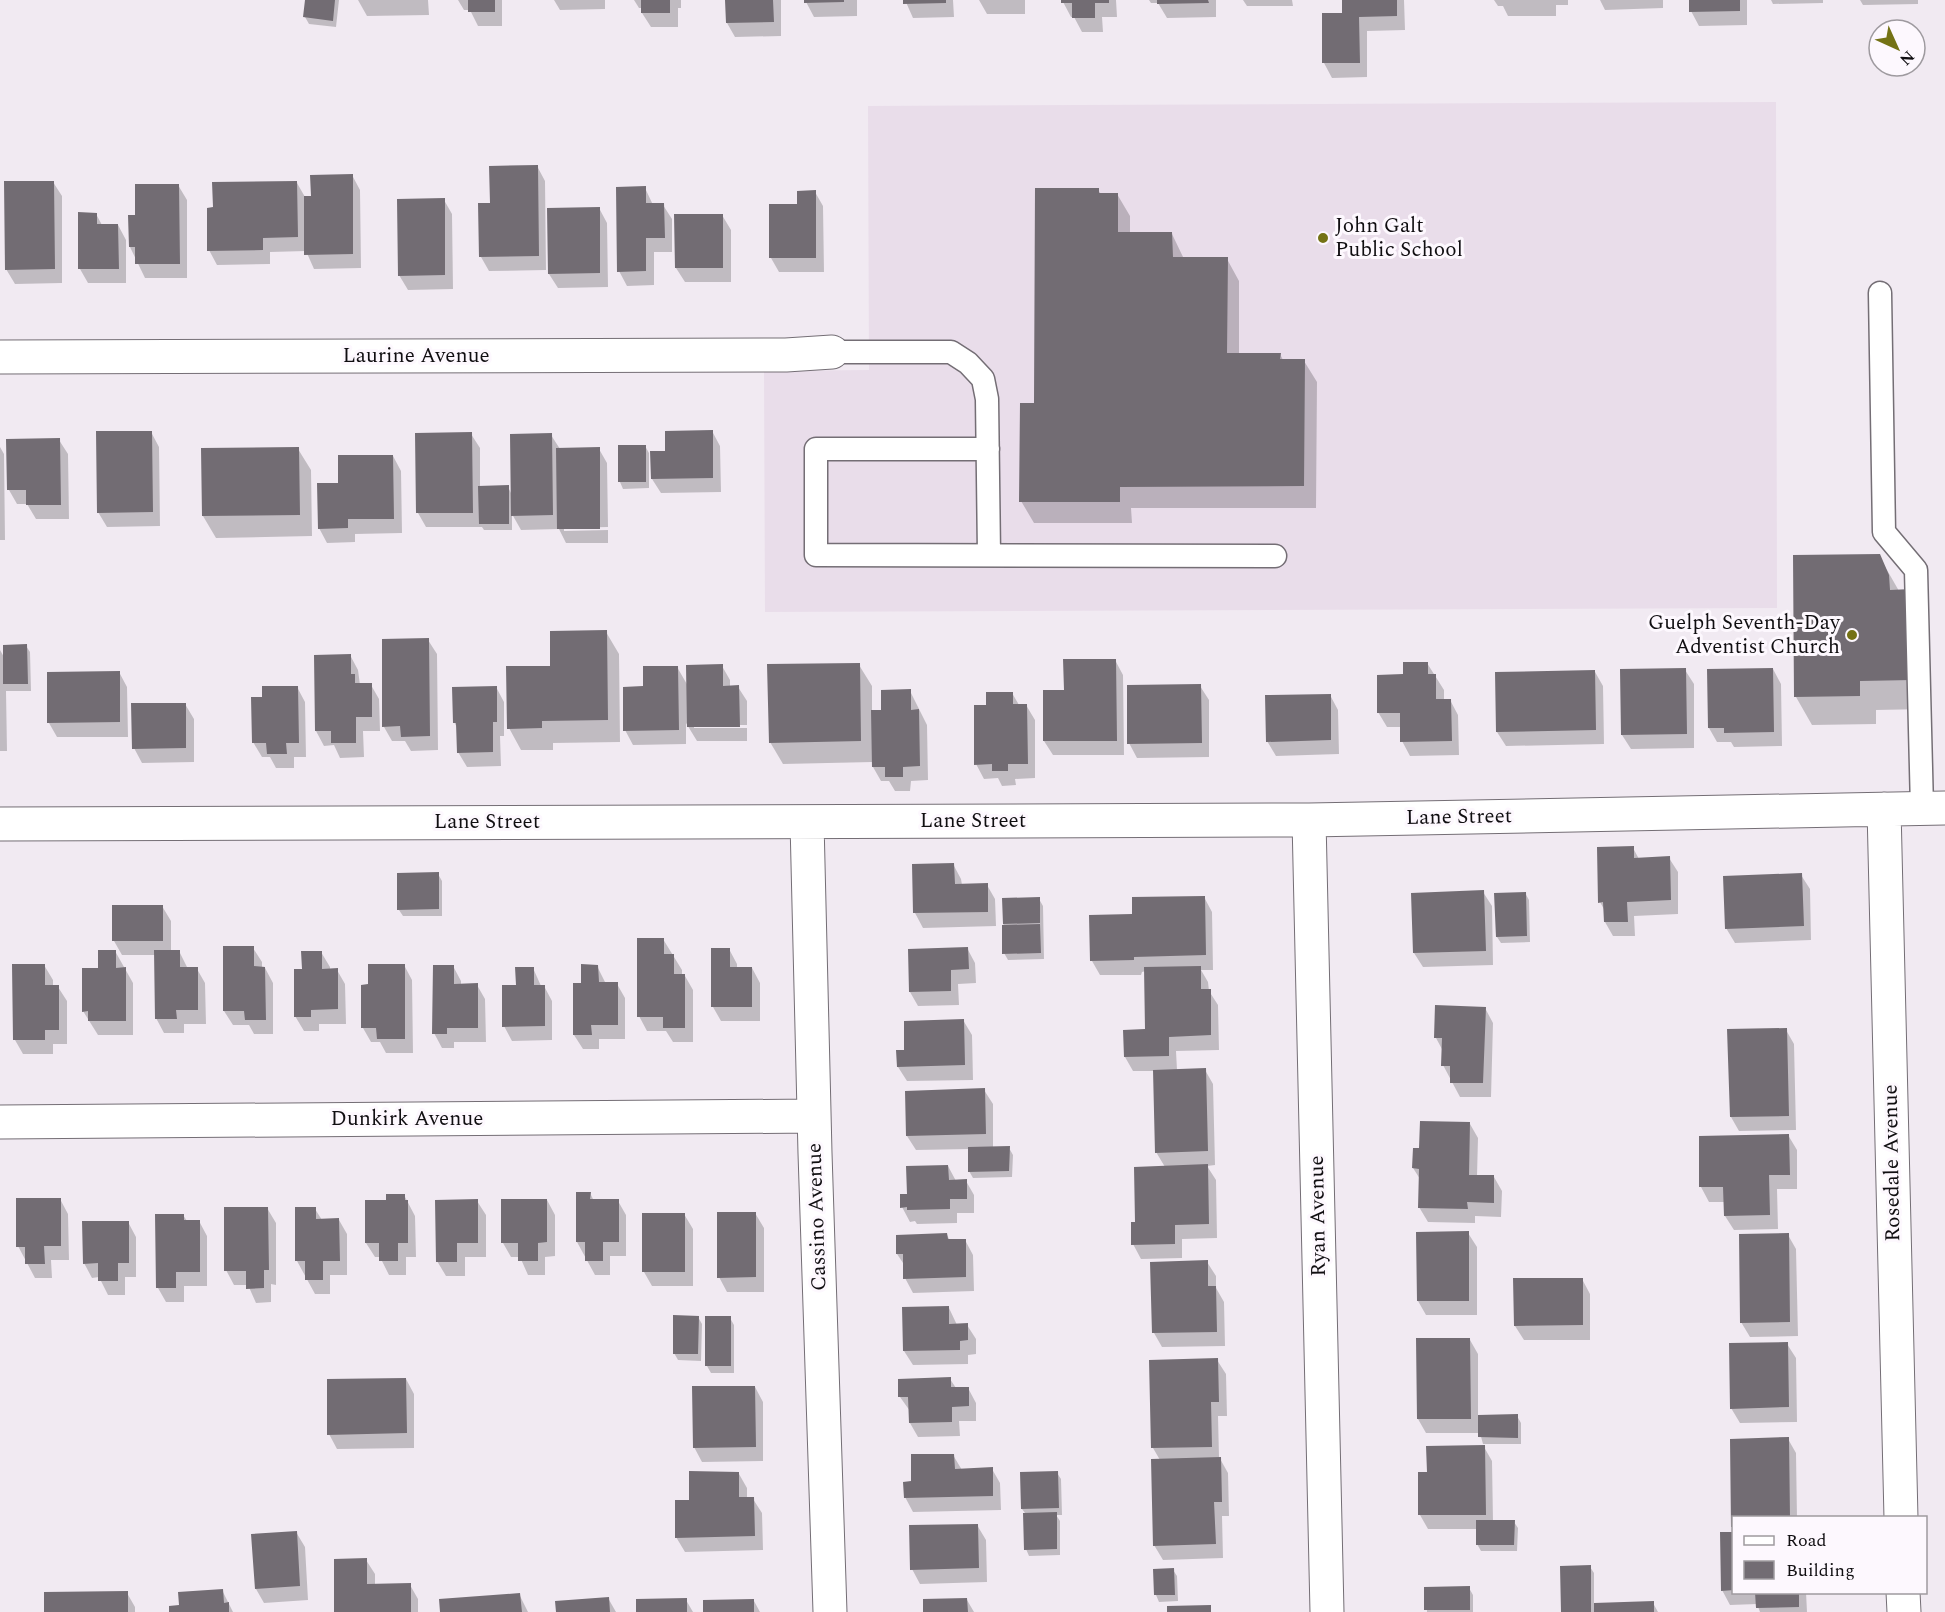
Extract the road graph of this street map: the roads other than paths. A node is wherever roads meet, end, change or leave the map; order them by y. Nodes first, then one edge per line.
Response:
1 (1880, 294) dead end
2 (832, 352) joint
3 (0, 357) edge
4 (988, 448) junction
5 (989, 554) junction
6 (1275, 556) dead end
7 (1934, 808) edge
8 (1884, 809) junction
9 (1309, 820) junction
10 (807, 822) junction
11 (0, 824) edge
12 (814, 1116) junction
13 (0, 1122) edge
14 (1901, 1516) edge
15 (1903, 1594) edge
16 (830, 1612) edge
17 (1327, 1612) edge
18 (1904, 1612) edge

1 - 7 lane
2 - 3 street, Laurine Avenue
2 - 4 lane
4 - 5 lane
4 - 5 lane
5 - 6 lane
7 - 8 street, Lane Street
8 - 9 street, Lane Street
8 - 14 street, Rosedale Avenue
9 - 10 street, Lane Street
9 - 17 street, Ryan Avenue
10 - 11 street, Lane Street
10 - 12 street, Cassino Avenue
12 - 13 street, Dunkirk Avenue
12 - 16 street, Cassino Avenue
15 - 18 street

